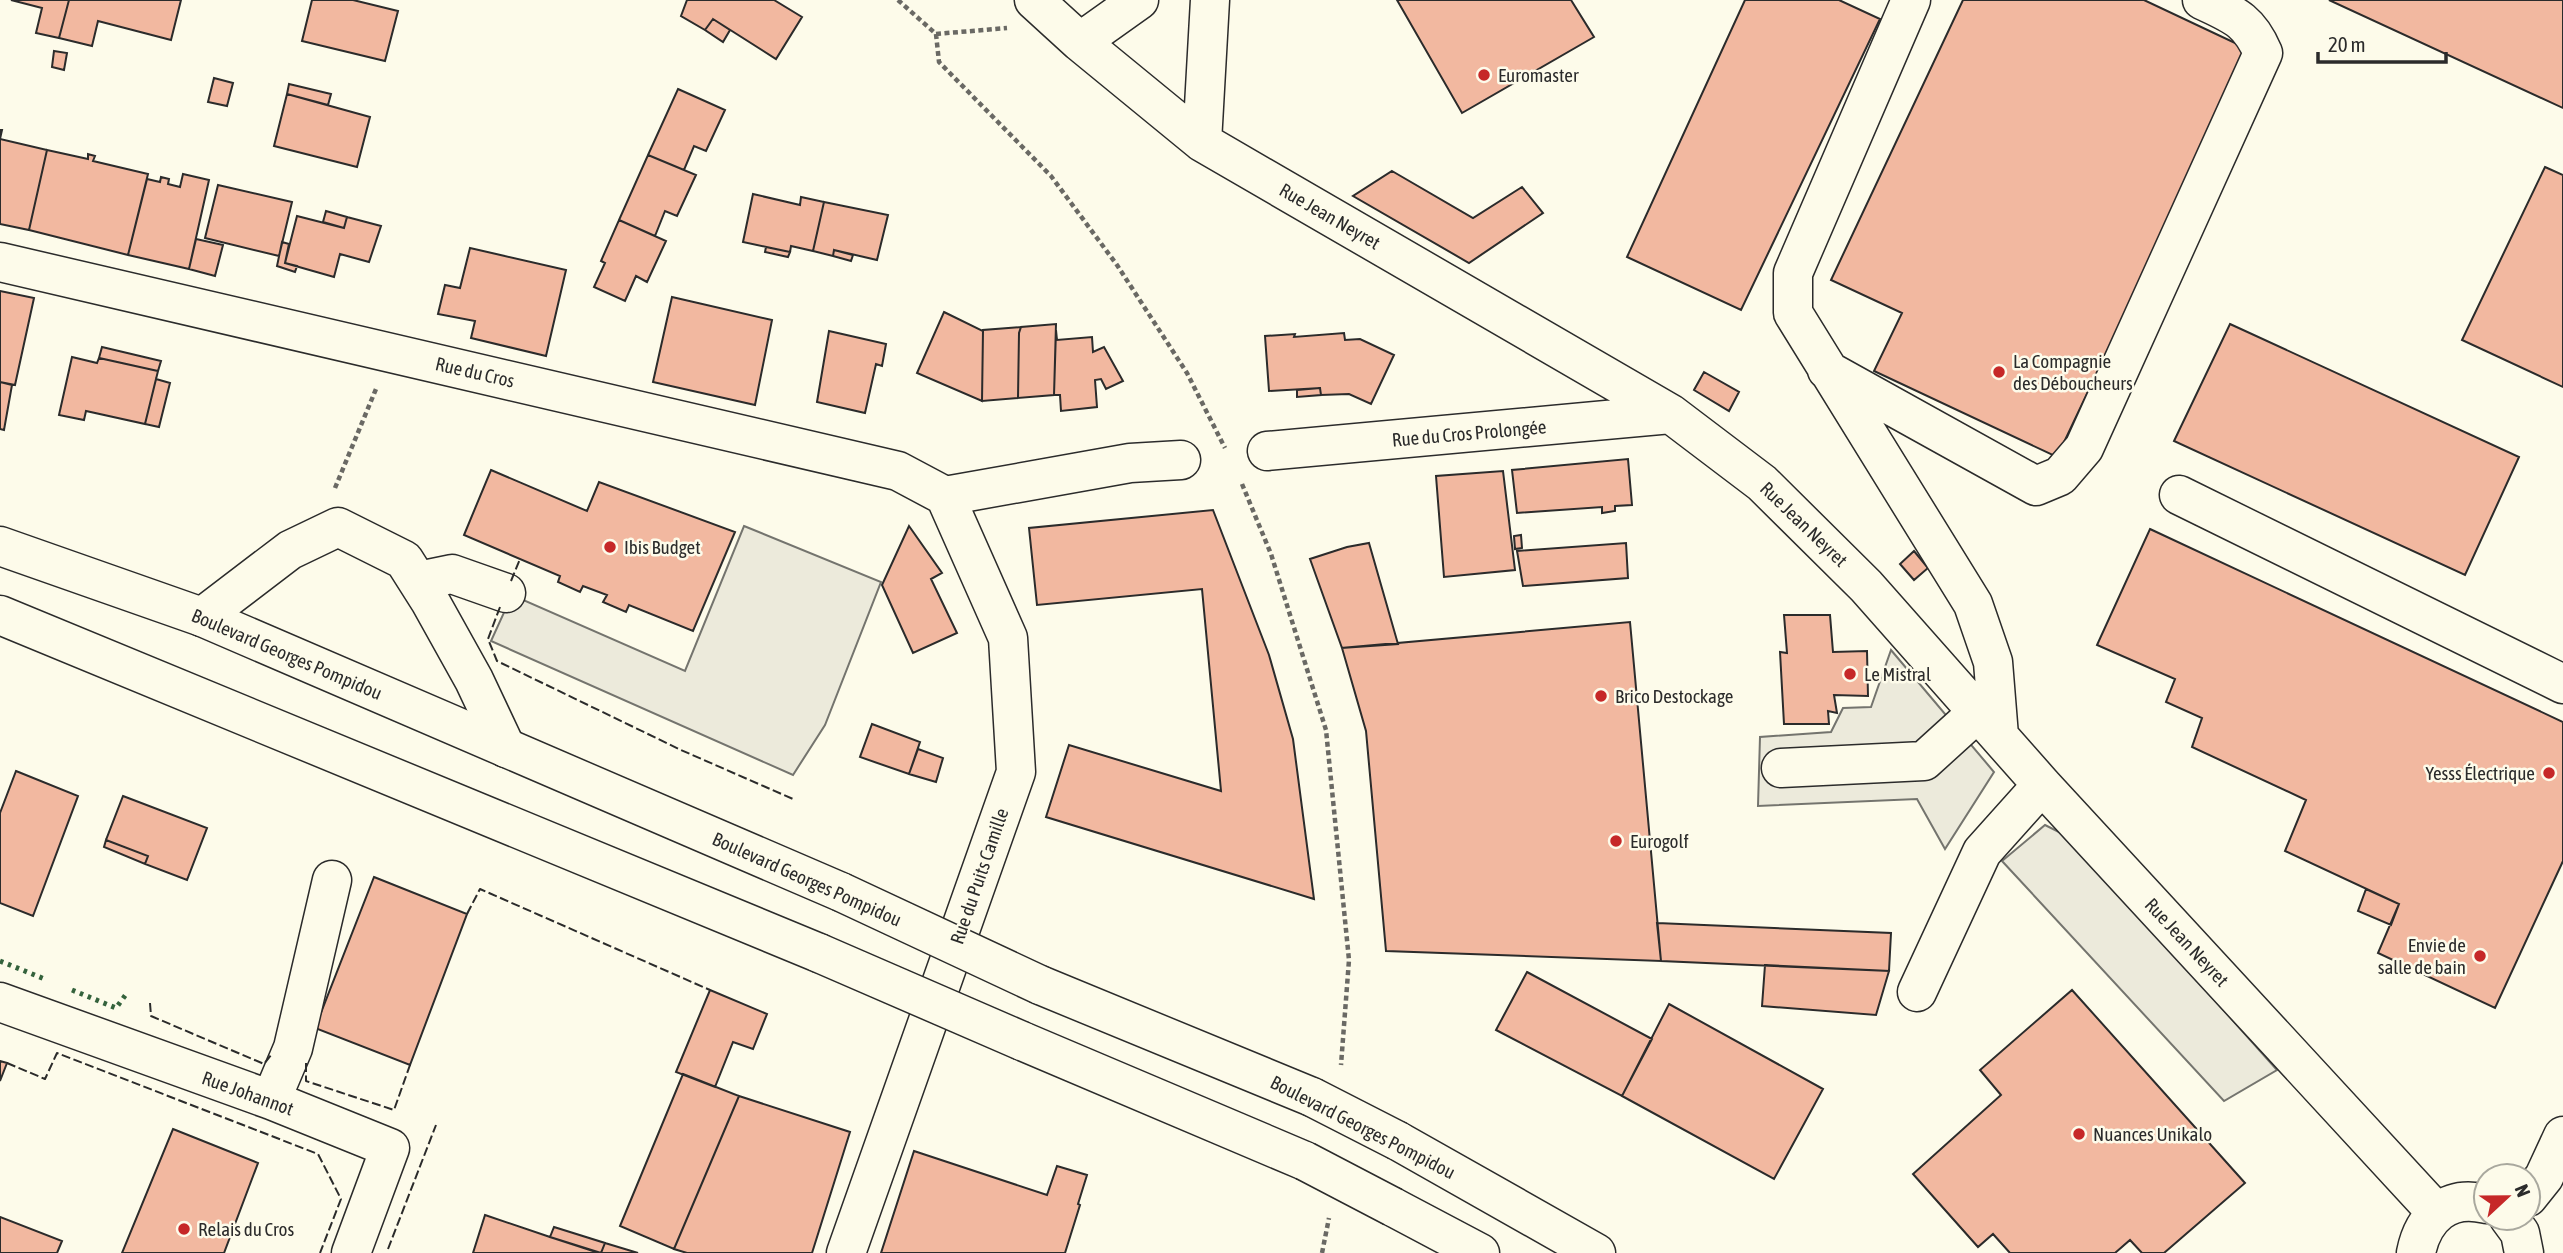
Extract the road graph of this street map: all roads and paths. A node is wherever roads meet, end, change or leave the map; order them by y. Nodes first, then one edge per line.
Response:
1 (898, 0) edge
2 (1139, 0) edge
3 (1210, 0) edge
4 (1911, 0) edge
5 (2202, 0) edge
6 (1035, 1) edge
7 (936, 34) junction
8 (1080, 42) junction
9 (1202, 142) junction
10 (0, 262) edge
11 (391, 353) junction
12 (1827, 370) junction
13 (1671, 414) junction
14 (1267, 451) dead end
15 (1230, 456) dead end
16 (1181, 460) dead end
17 (1240, 480) dead end
18 (2179, 495) dead end
19 (945, 496) junction
20 (338, 527) junction
21 (0, 546) edge
22 (418, 581) junction
23 (506, 593) dead end
24 (0, 615) edge
25 (202, 617) junction
26 (2563, 684) edge
27 (1988, 724) junction
28 (506, 747) junction
29 (1781, 768) dead end
30 (2042, 785) junction
31 (332, 880) dead end
32 (1917, 992) dead end
33 (0, 1002) edge
34 (1326, 1085) junction
35 (271, 1100) junction
36 (2563, 1136) edge
37 (2542, 1179) edge
38 (2472, 1203) edge
39 (1331, 1210) dead end
40 (2437, 1213) junction
41 (351, 1253) edge
42 (846, 1253) edge
43 (1322, 1253) edge
44 (1480, 1253) edge
45 (1596, 1253) edge
46 (2416, 1253) edge

1 - 7 path
2 - 8 street
3 - 9 street
4 - 12 street
5 - 12 street
6 - 7 path
6 - 8 street, Rue Jean Neyret
7 - 15 path
8 - 9 street, Rue Jean Neyret
9 - 13 street, Rue Jean Neyret
10 - 11 street, Rue du Cros
11 - 19 street, Rue du Cros
11 - 20 path
12 - 27 street
13 - 14 street, Rue du Cros Prolongée
13 - 27 street, Rue Jean Neyret
16 - 19 street
17 - 34 path
18 - 26 street
19 - 42 street, Rue du Puits Camille
20 - 22 street
20 - 25 street
21 - 25 street, Boulevard Georges Pompidou
22 - 23 street
22 - 28 street
24 - 44 street, bridge
25 - 28 street, Boulevard Georges Pompidou
27 - 29 street
27 - 30 street, Rue Jean Neyret
28 - 34 street, Boulevard Georges Pompidou, bridge
30 - 32 street
30 - 40 street, Rue Jean Neyret
31 - 35 street
33 - 35 street, Rue Johannot
34 - 45 street, Boulevard Georges Pompidou, bridge
35 - 41 street, Rue Johannot
36 - 37 street
38 - 40 street
39 - 43 path
40 - 46 street

